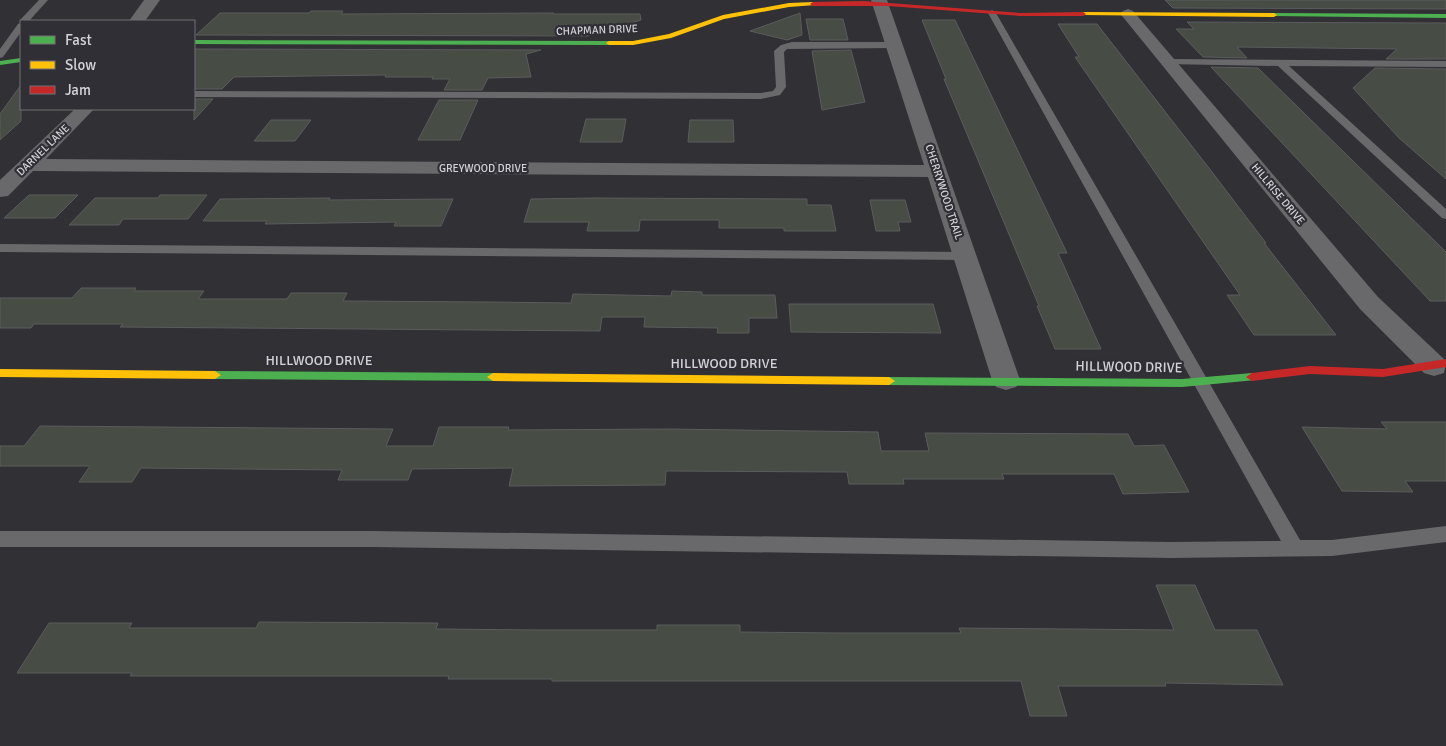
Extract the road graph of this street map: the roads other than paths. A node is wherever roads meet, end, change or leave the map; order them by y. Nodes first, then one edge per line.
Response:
1 (44, 0) edge
2 (154, 1) edge
3 (880, 2) edge
4 (992, 13) junction
5 (1128, 14) junction
6 (1446, 16) edge
7 (25, 20) edge
8 (138, 20) edge
9 (20, 27) edge
10 (195, 42) edge
11 (894, 45) junction
12 (0, 54) edge
13 (20, 60) edge
14 (1168, 62) junction
15 (0, 63) edge
16 (1281, 63) junction
17 (1446, 64) edge
18 (195, 94) edge
19 (84, 110) edge
20 (28, 166) junction
21 (937, 171) junction
22 (0, 191) edge
23 (1446, 215) edge
24 (0, 248) edge
25 (965, 256) junction
26 (1440, 364) edge
27 (0, 373) edge
28 (1006, 380) junction
29 (1200, 382) junction
30 (1446, 534) edge
31 (0, 539) edge
32 (1294, 547) junction

1 - 7 lane
2 - 8 street
3 - 4 street, CHAPMAN DRIVE
3 - 10 street, CHAPMAN DRIVE
3 - 11 street, CHERRYWOOD TRAIL
4 - 5 street, CHAPMAN DRIVE
4 - 29 lane
5 - 6 street, CHAPMAN DRIVE
5 - 14 street, HILLRISE DRIVE
9 - 12 lane
11 - 18 lane
11 - 21 street, CHERRYWOOD TRAIL
13 - 15 street
14 - 16 lane
14 - 26 street, HILLRISE DRIVE
16 - 17 lane
16 - 23 lane
19 - 20 street, DARNEL LANE
20 - 21 street, GREYWOOD DRIVE
20 - 22 street, DARNEL LANE
21 - 25 street, CHERRYWOOD TRAIL
24 - 25 lane
25 - 28 street, CHERRYWOOD TRAIL
26 - 29 street, HILLWOOD DRIVE
27 - 28 street, HILLWOOD DRIVE
28 - 29 street, HILLWOOD DRIVE
29 - 32 lane
30 - 32 lane
31 - 32 lane

